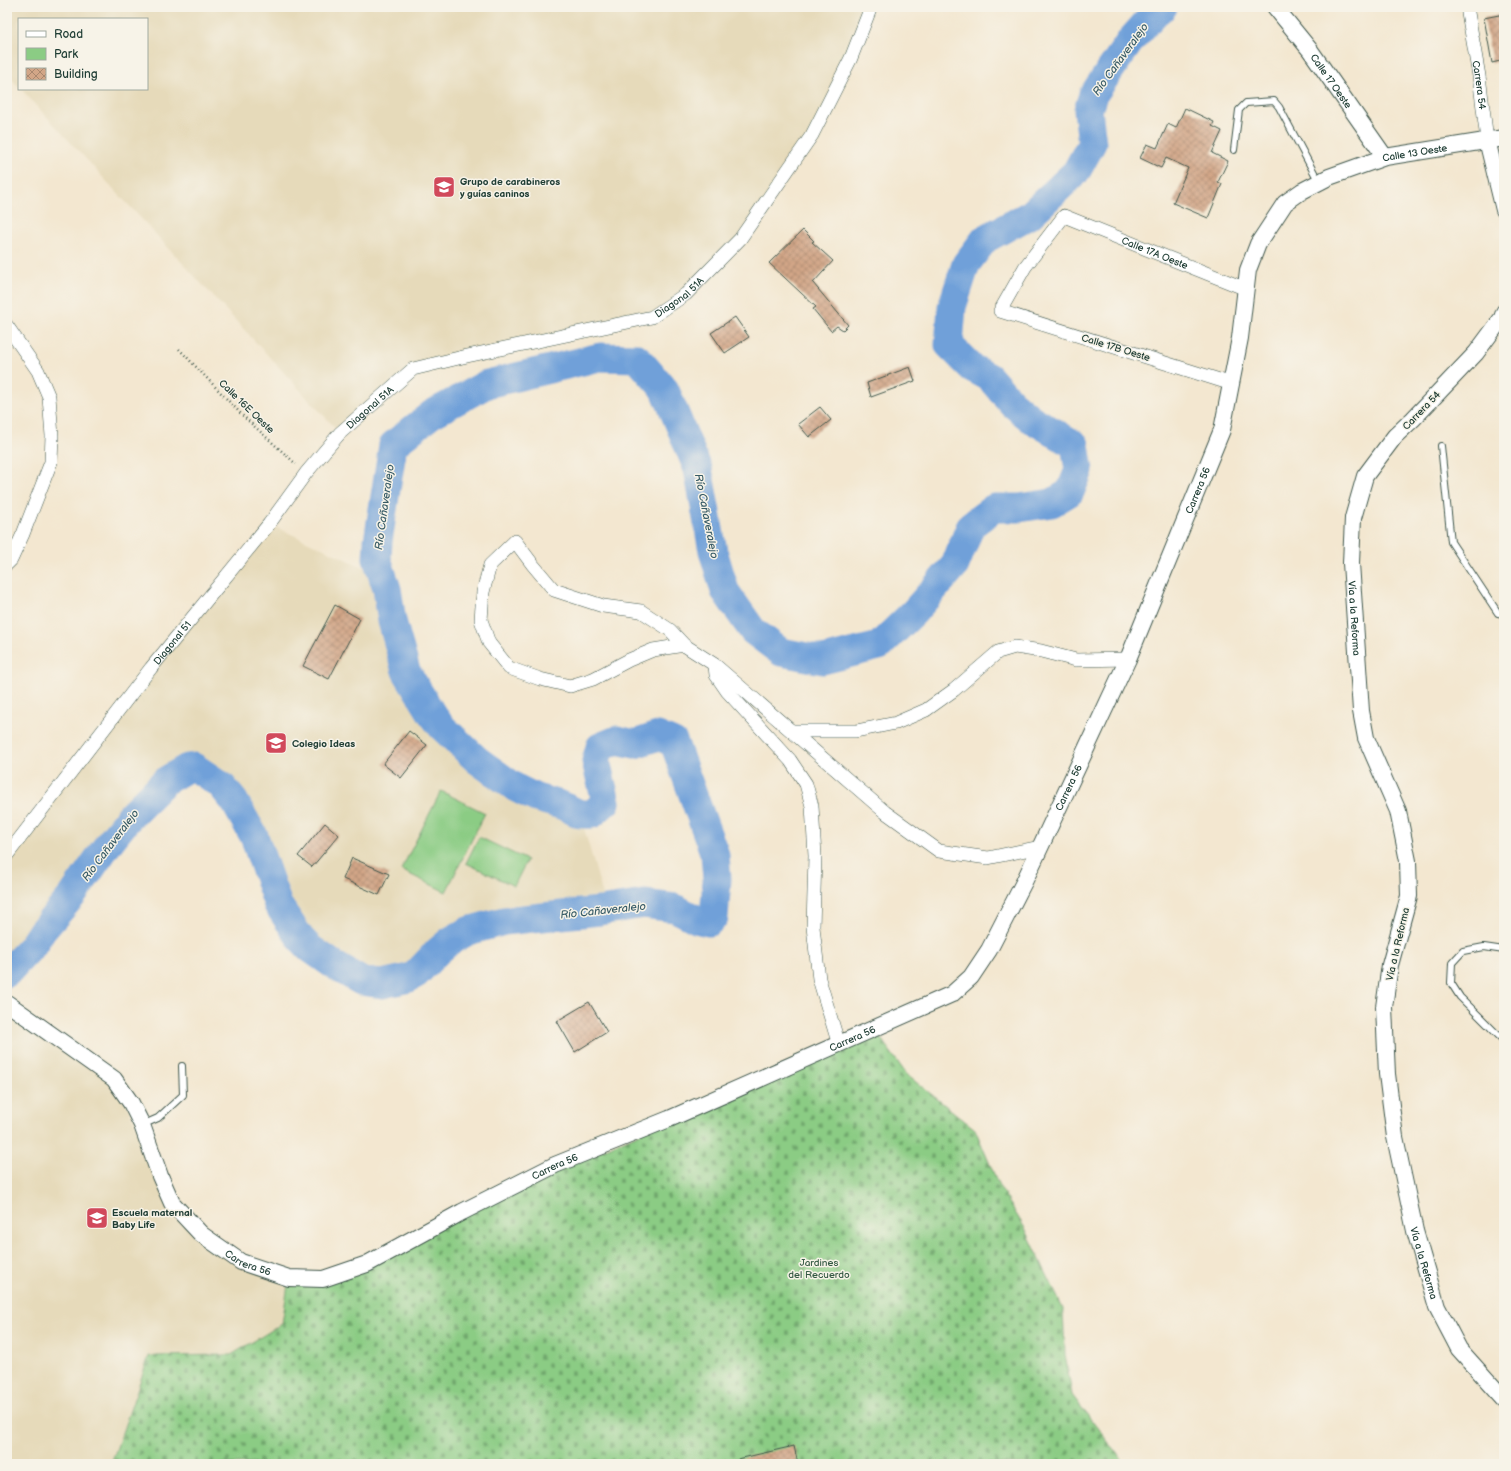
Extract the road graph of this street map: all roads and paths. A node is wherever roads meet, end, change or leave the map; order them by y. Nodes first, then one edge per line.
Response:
1 (871, 7) edge
2 (1275, 7) edge
3 (1467, 7) edge
4 (1504, 138) edge
5 (1487, 140) junction
6 (1234, 150) dead end
7 (1385, 158) junction
8 (1324, 179) junction
9 (1504, 210) edge
10 (1246, 289) junction
11 (1000, 311) joint
12 (1504, 312) edge
13 (9, 333) edge
14 (179, 349) dead end
15 (1232, 384) junction
16 (340, 433) joint
17 (1441, 446) dead end
18 (306, 473) junction
19 (1353, 518) joint
20 (7, 564) edge
21 (1504, 614) edge
22 (684, 645) junction
23 (1128, 659) junction
24 (715, 665) junction
25 (792, 731) junction
26 (1040, 847) junction
27 (7, 855) edge
28 (1504, 950) edge
29 (11, 1006) edge
30 (1504, 1041) edge
31 (839, 1045) junction
32 (182, 1066) dead end
33 (142, 1125) junction
34 (1504, 1399) edge

1 - 16 street, Diagonal 51A
2 - 7 street, Calle 17 Oeste
3 - 5 street, Carrera 54
4 - 5 street, Calle 13 Oeste
5 - 7 street, Calle 13 Oeste
5 - 9 street, Carrera 54
6 - 8 lane
7 - 8 street, Calle 13 Oeste
8 - 10 street, Carrera 56
10 - 11 street, Calle 17A Oeste
10 - 15 street, Carrera 56
11 - 15 street, Calle 17B Oeste
12 - 19 street, Carrera 54
13 - 20 street
14 - 18 path, Calle 16E Oeste
15 - 23 street, Carrera 56
16 - 18 street, Diagonal 51
17 - 21 lane
18 - 27 street, Diagonal 51
19 - 34 street, Vía a la Reforma
22 - 22 street
22 - 24 street
23 - 25 street
23 - 26 street, Carrera 56
24 - 25 street
24 - 31 street
25 - 26 street
26 - 31 street, Carrera 56
28 - 30 lane
29 - 33 street, Carrera 56
31 - 33 street, Carrera 56
32 - 33 lane

